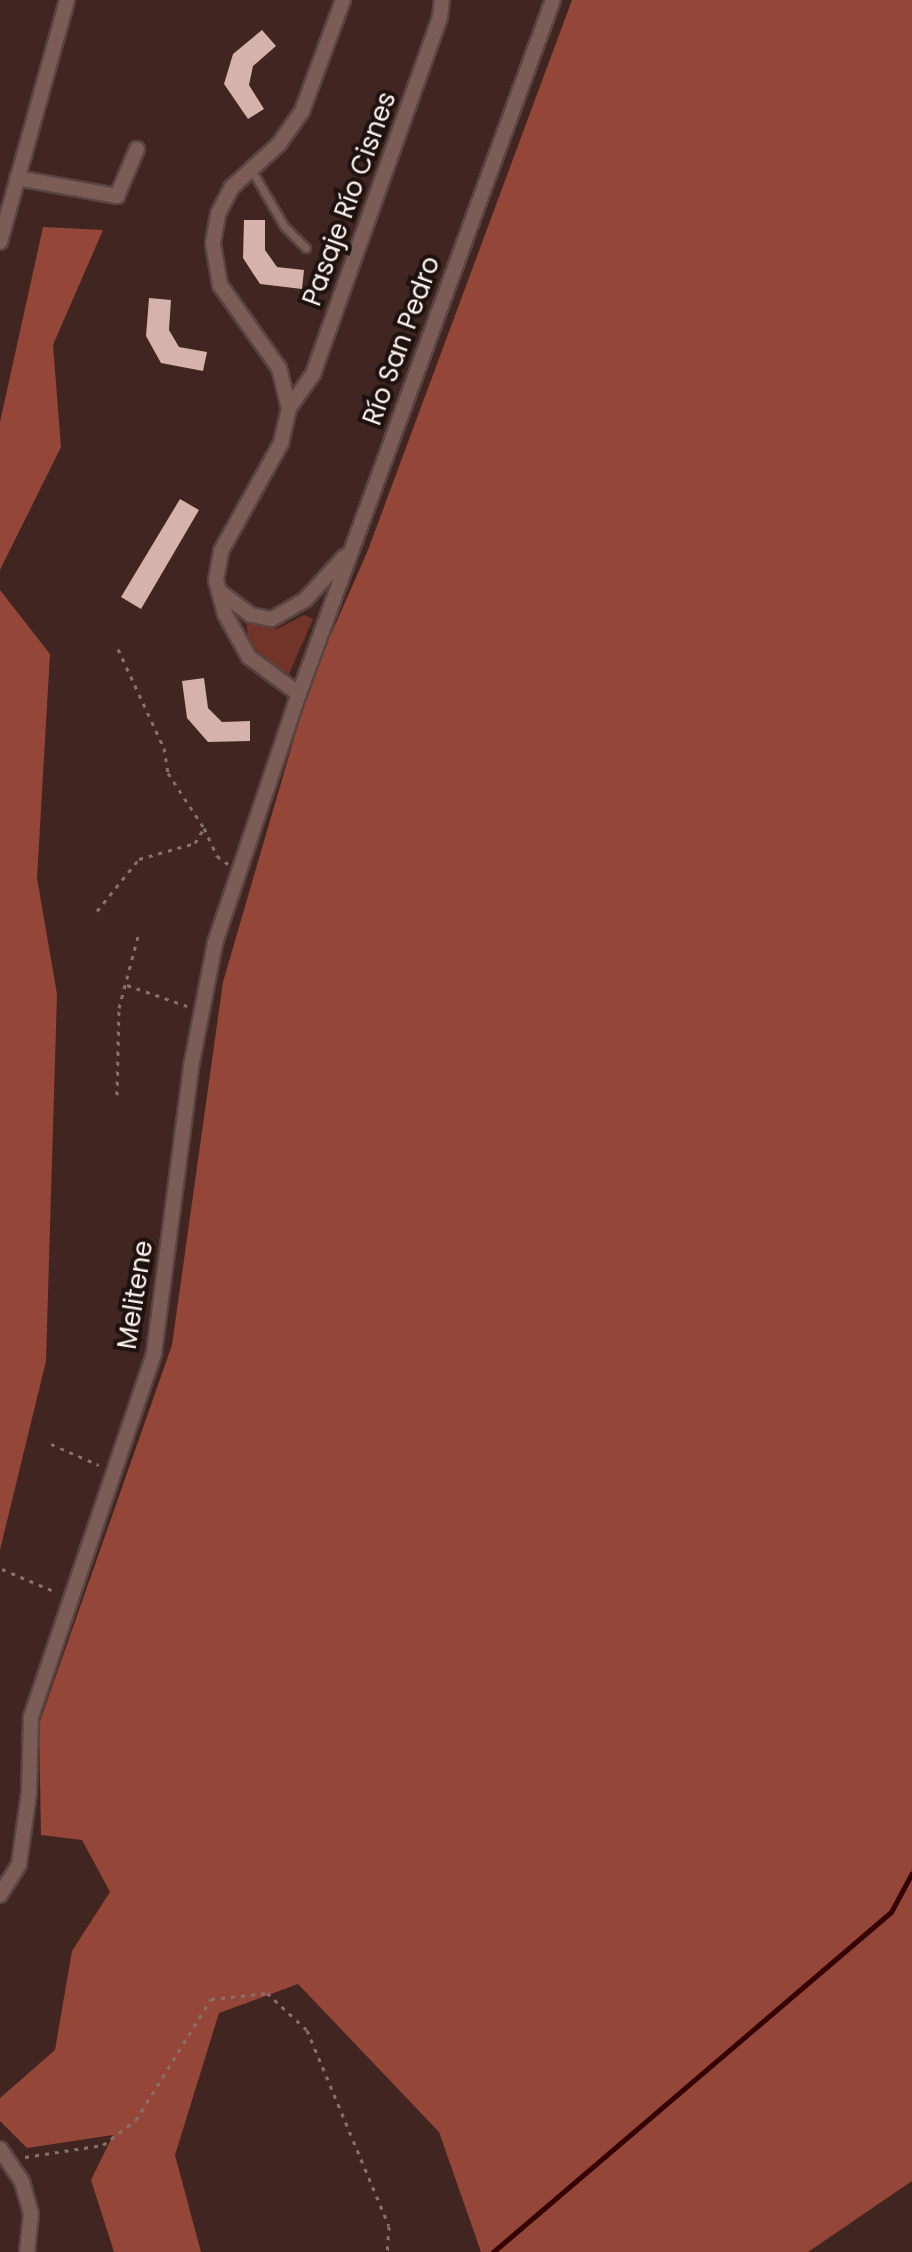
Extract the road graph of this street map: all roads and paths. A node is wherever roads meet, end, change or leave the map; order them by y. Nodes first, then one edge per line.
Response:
1 (67, 0) edge
2 (343, 0) edge
3 (442, 0) edge
4 (551, 1) edge
5 (137, 149) dead end
6 (249, 167) junction
7 (17, 178) junction
8 (0, 242) edge
9 (306, 248) dead end
10 (289, 408) junction
11 (352, 549) junction
12 (219, 591) junction
13 (118, 649) dead end
14 (299, 694) junction
15 (204, 828) junction
16 (241, 873) junction
17 (97, 911) dead end
18 (138, 936) dead end
19 (127, 985) junction
20 (202, 1011) junction
21 (117, 1095) dead end
22 (51, 1444) dead end
23 (113, 1472) junction
24 (2, 1569) dead end
25 (70, 1599) junction
26 (0, 1895) edge
27 (5, 2154) edge
28 (27, 2252) edge
29 (387, 2252) edge

1 - 7 street
2 - 6 street
3 - 10 street, Pasaje Río Cisnes
4 - 11 street, Río San Pedro
5 - 7 street
6 - 9 lane
6 - 10 street
7 - 8 street
10 - 12 street
11 - 12 street
11 - 14 street, Río San Pedro
12 - 14 street
13 - 15 path
14 - 16 street, Melitene
15 - 16 path
15 - 17 path
16 - 20 street, Melitene
18 - 19 path
19 - 20 path
19 - 21 path
20 - 23 street, Melitene
22 - 23 path
23 - 25 street, Melitene
24 - 25 path
25 - 26 street, Melitene
27 - 28 street
27 - 29 path

